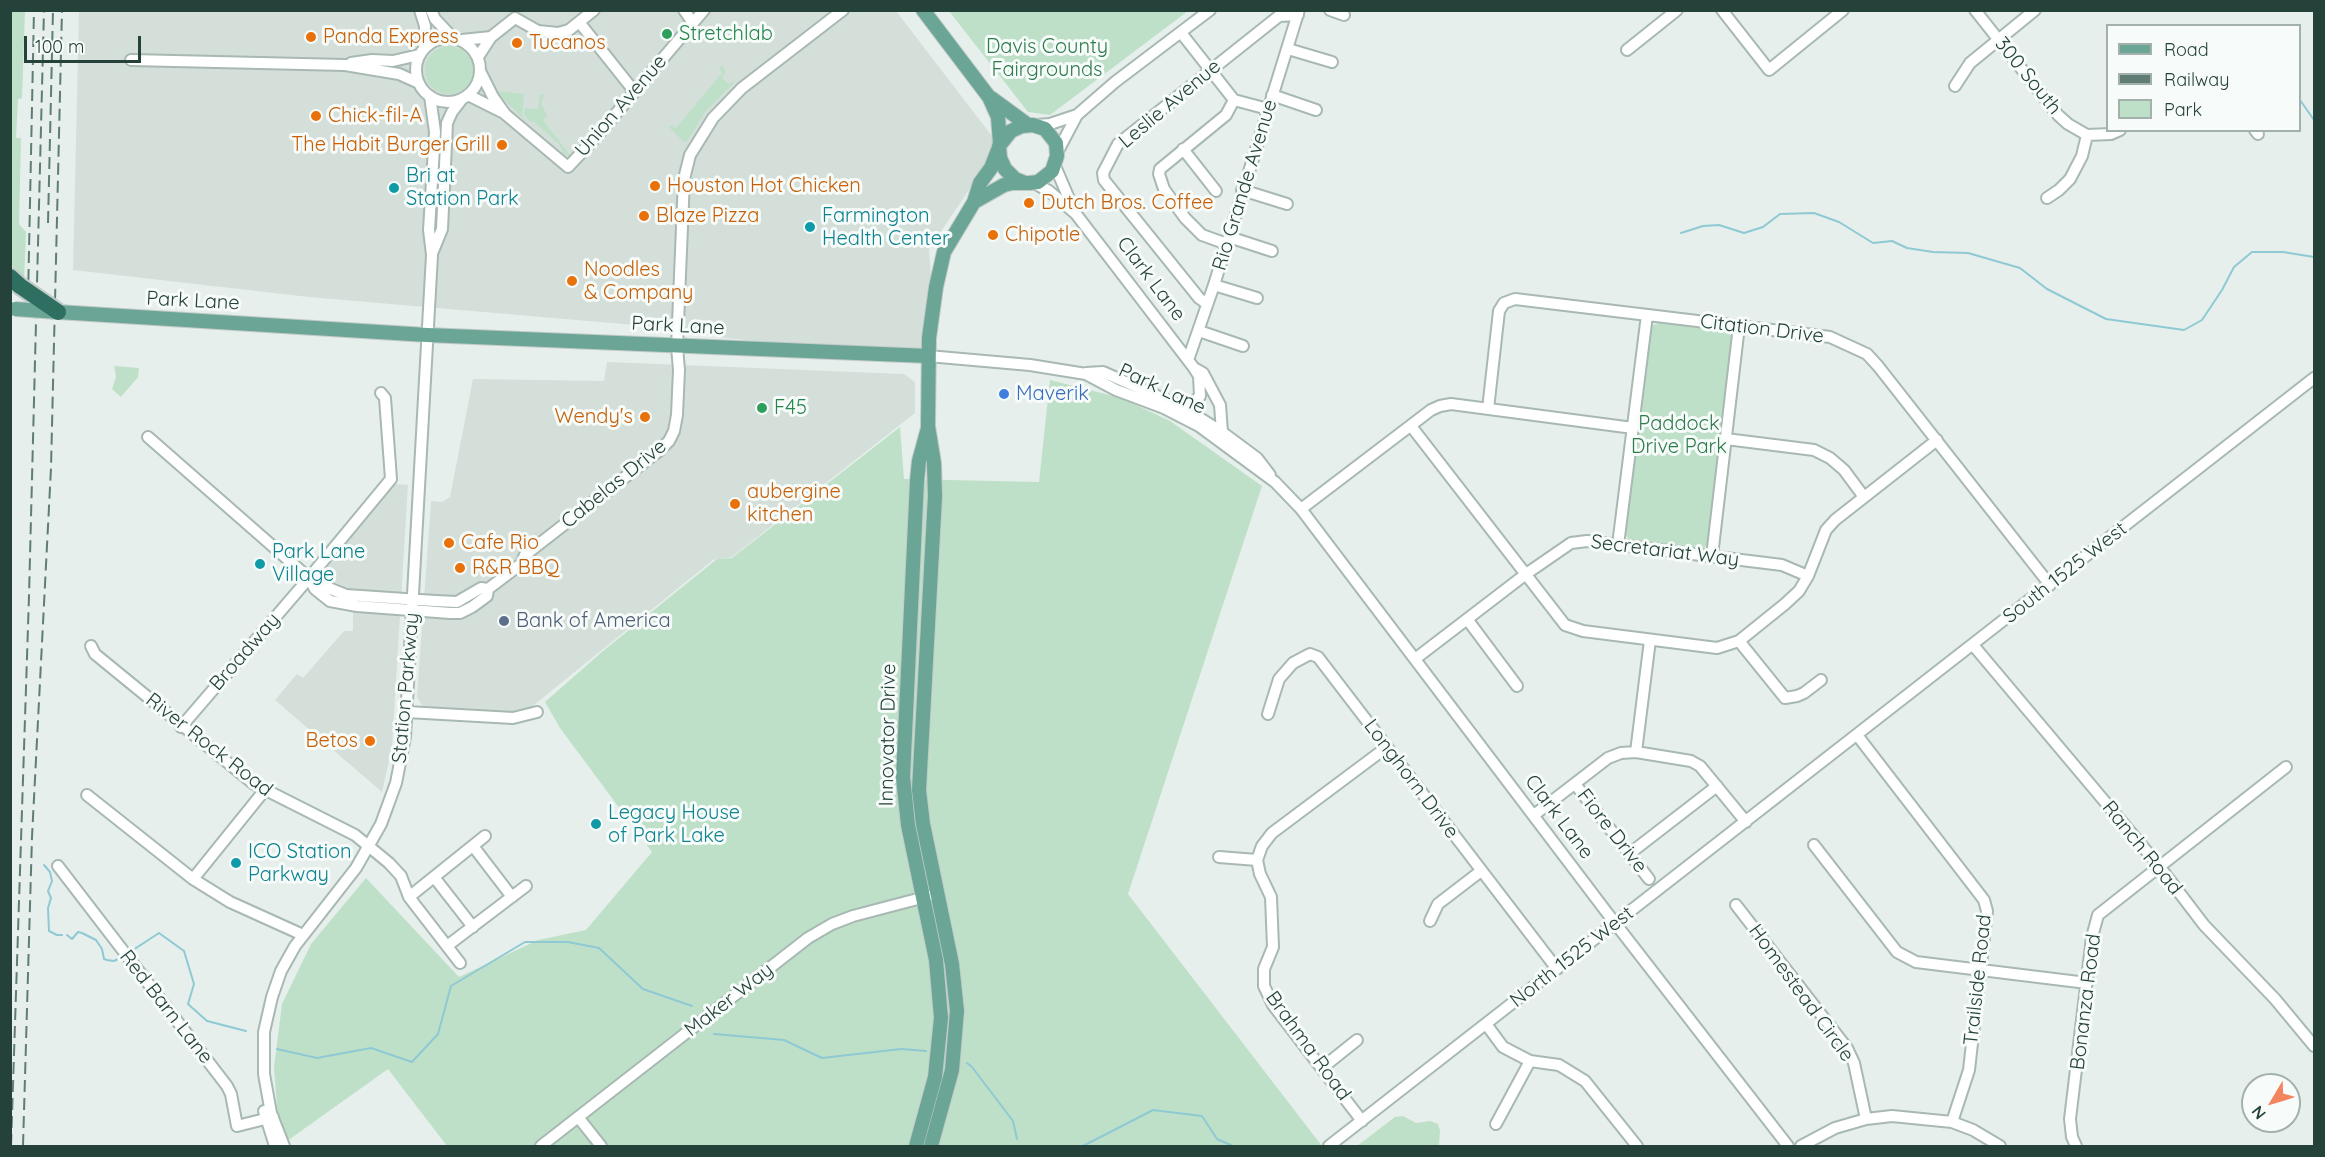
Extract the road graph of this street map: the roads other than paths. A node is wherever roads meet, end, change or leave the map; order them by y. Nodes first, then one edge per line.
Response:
1 (420, 10) edge
2 (431, 10) edge
3 (594, 10) edge
4 (684, 10) edge
5 (704, 10) edge
6 (843, 10) edge
7 (923, 10) edge
8 (1210, 10) edge
9 (1330, 10) edge
10 (1677, 10) edge
11 (1722, 10) edge
12 (1844, 10) edge
13 (1975, 10) edge
14 (2035, 10) edge
15 (1299, 13) edge
16 (513, 14) edge
17 (1344, 15) dead end
18 (579, 22) junction
19 (693, 23) junction
20 (1182, 34) junction
21 (491, 37) junction
22 (457, 39) junction
23 (1998, 40) junction
24 (1288, 49) junction
25 (1627, 50) dead end
26 (422, 52) junction
27 (478, 57) junction
28 (131, 60) dead end
29 (1332, 62) dead end
30 (345, 65) junction
31 (480, 71) junction
32 (1210, 72) junction
33 (419, 83) junction
34 (1955, 86) dead end
35 (634, 92) junction
36 (1272, 95) junction
37 (430, 96) junction
38 (465, 97) junction
39 (989, 97) junction
40 (1234, 100) junction
41 (1268, 109) junction
42 (1316, 110) dead end
43 (505, 114) junction
44 (1077, 115) junction
45 (1032, 125) junction
46 (2116, 132) edge
47 (2087, 135) junction
48 (999, 147) junction
49 (1183, 149) junction
50 (1058, 151) junction
51 (1055, 166) junction
52 (1029, 183) junction
53 (1242, 190) junction
54 (1216, 191) dead end
55 (2047, 198) dead end
56 (974, 202) junction
57 (1287, 204) dead end
58 (1076, 214) junction
59 (1228, 240) junction
60 (1272, 251) dead end
61 (432, 255) junction
62 (15, 282) edge
63 (1214, 285) junction
64 (1257, 298) dead end
65 (1207, 304) junction
66 (13, 308) edge
67 (58, 312) junction
68 (1647, 315) junction
69 (1739, 326) junction
70 (1199, 331) junction
71 (427, 335) junction
72 (1243, 346) dead end
73 (677, 347) junction
74 (928, 356) junction
75 (1191, 364) junction
76 (1086, 374) junction
77 (2314, 378) edge
78 (381, 393) dead end
79 (1182, 407) junction
80 (1488, 409) junction
81 (928, 426) junction
82 (1411, 426) junction
83 (1633, 428) junction
84 (1222, 432) junction
85 (148, 437) dead end
86 (1726, 439) junction
87 (1937, 440) junction
88 (1275, 482) junction
89 (1864, 497) junction
90 (1301, 509) junction
91 (1618, 545) junction
92 (1712, 556) junction
93 (1526, 574) junction
94 (1808, 576) junction
95 (309, 578) junction
96 (2050, 585) junction
97 (413, 604) junction
98 (1467, 619) junction
99 (1650, 640) junction
100 (1739, 641) junction
101 (1973, 645) junction
102 (91, 646) dead end
103 (1415, 658) junction
104 (1821, 680) dead end
105 (1517, 686) dead end
106 (407, 712) junction
107 (537, 712) dead end
108 (1268, 714) dead end
109 (182, 727) junction
110 (1857, 735) junction
111 (1387, 747) junction
112 (1636, 752) junction
113 (2286, 767) dead end
114 (1816, 768) joint
115 (1575, 784) junction
116 (1717, 786) junction
117 (264, 791) junction
118 (87, 795) dead end
119 (1534, 815) junction
120 (1746, 822) junction
121 (485, 837) dead end
122 (1814, 845) dead end
123 (473, 846) junction
124 (369, 847) junction
125 (1629, 854) junction
126 (1219, 857) dead end
127 (1257, 860) junction
128 (58, 866) dead end
129 (2159, 866) junction
130 (1481, 871) junction
131 (434, 876) junction
132 (194, 879) junction
133 (1649, 879) dead end
134 (526, 886) dead end
135 (938, 894) junction
136 (409, 897) junction
137 (512, 897) junction
138 (923, 897) junction
139 (1736, 905) dead end
140 (1430, 921) dead end
141 (1616, 924) junction
142 (473, 927) junction
143 (303, 935) junction
144 (447, 946) junction
145 (460, 963) dead end
146 (1557, 969) junction
147 (1980, 970) junction
148 (2087, 983) junction
149 (1486, 1024) junction
150 (1357, 1040) dead end
151 (2313, 1040) edge
152 (1530, 1061) junction
153 (1322, 1068) junction
154 (578, 1117) junction
155 (269, 1118) junction
156 (1866, 1119) junction
157 (1362, 1121) junction
158 (1953, 1122) junction
159 (1496, 1124) dead end
160 (275, 1146) edge
161 (284, 1146) edge
162 (541, 1146) edge
163 (601, 1146) edge
164 (916, 1146) edge
165 (931, 1146) edge
166 (1329, 1146) edge
167 (1637, 1146) edge
168 (1788, 1146) edge
169 (1801, 1146) edge
170 (2000, 1146) edge
171 (2076, 1146) edge

1 - 26 street
2 - 22 street
3 - 18 street
4 - 19 street
5 - 19 street, Union Avenue
6 - 73 street, Cabelas Drive
7 - 39 main road
8 - 20 street
9 - 17 street
10 - 25 street
11 - 12 street
13 - 23 street, 300 South
14 - 23 street
15 - 24 street, Rio Grande Avenue
15 - 32 street, Leslie Avenue
16 - 18 street
16 - 21 street
18 - 35 street
19 - 35 street, Union Avenue
20 - 32 street
20 - 44 street
21 - 22 street
21 - 27 street
22 - 26 street
22 - 27 street
23 - 34 street
23 - 47 street, 300 South
24 - 29 street
24 - 36 street, Rio Grande Avenue
26 - 30 street
26 - 33 street
27 - 31 street
28 - 30 street
30 - 33 street
31 - 38 street
31 - 43 street, Union Avenue
32 - 40 street
32 - 65 street, Leslie Avenue
33 - 37 street
35 - 43 street, Union Avenue
36 - 41 street, Rio Grande Avenue
36 - 42 street
37 - 38 street
37 - 61 street, Station Parkway
38 - 43 street, Union Avenue
38 - 61 street, Station Parkway
39 - 45 main road
39 - 48 main road
40 - 41 street
40 - 49 street
41 - 53 street, Rio Grande Avenue
44 - 45 street
44 - 50 street
45 - 48 main road
45 - 50 main road
46 - 47 street
47 - 55 street
48 - 52 main road
48 - 56 main road, Innovator Drive
49 - 54 street
49 - 59 street
50 - 51 main road
51 - 52 main road
51 - 58 street, Clark Lane
52 - 56 main road
52 - 58 street, Clark Lane
53 - 57 street
53 - 59 street, Rio Grande Avenue
56 - 74 main road, Innovator Drive
58 - 75 street, Clark Lane
59 - 60 street
59 - 63 street, Rio Grande Avenue
61 - 71 street, Station Parkway
62 - 67 highway, bridge
63 - 64 street
63 - 65 street, Rio Grande Avenue
65 - 70 street, Rio Grande Avenue
66 - 67 main road, Park Lane, bridge
67 - 71 main road, Park Lane
68 - 69 street, Citation Drive
68 - 80 street, Citation Drive
68 - 83 street
69 - 86 street
69 - 87 street, Citation Drive
70 - 72 street
70 - 75 street, Rio Grande Avenue
71 - 73 main road, Park Lane
71 - 97 street, Station Parkway
73 - 74 main road, Park Lane
73 - 97 street, Cabelas Drive
74 - 76 street, Park Lane
74 - 81 main road, Innovator Drive
75 - 79 street, Clark Lane
75 - 84 street, Clark Lane
76 - 79 street
76 - 88 street, Park Lane
77 - 96 street, South 1525 West
78 - 95 street, Broadway
79 - 84 street
80 - 82 street
80 - 83 street
81 - 135 main road, Innovator Drive
81 - 138 main road, Innovator Drive
82 - 90 street
82 - 93 street
83 - 91 street
84 - 88 street
85 - 95 street, Cabelas Drive
86 - 89 street
86 - 92 street
87 - 89 street
87 - 96 street, Citation Drive
88 - 90 street, Park Lane
89 - 94 street
90 - 103 street, Clark Lane
91 - 92 street, Secretariat Way
91 - 93 street, Secretariat Way
92 - 94 street, Secretariat Way
93 - 98 street, Secretariat Way
93 - 99 street
94 - 100 street
95 - 97 street, Cabelas Drive
95 - 109 street, Broadway
96 - 101 street, South 1525 West
97 - 106 street, Station Parkway
98 - 103 street, Secretariat Way
98 - 105 street
99 - 100 street
99 - 112 street
100 - 104 street
101 - 110 street, South 1525 West
101 - 129 street, Ranch Road
102 - 109 street, River Rock Road
103 - 119 street, Clark Lane
106 - 107 street
106 - 124 street, Station Parkway
108 - 111 street, Longhorn Drive
109 - 117 street, River Rock Road
110 - 114 street, South 1525 West
110 - 147 street, Trailside Road
111 - 127 street
111 - 130 street, Longhorn Drive
112 - 115 street
112 - 116 street
113 - 129 street, Bonanza Road
114 - 120 street, North 1525 West
115 - 119 street
115 - 125 street, Fiore Drive
116 - 120 street
116 - 125 street
117 - 124 street, River Rock Road
117 - 132 street
118 - 132 street
119 - 141 street, Clark Lane
120 - 141 street, North 1525 West
121 - 123 street
122 - 147 street
123 - 131 street
123 - 137 street
124 - 136 street, River Rock Road
124 - 143 street, Station Parkway
125 - 133 street, Fiore Drive
126 - 127 street
127 - 153 street, Brahma Road
128 - 155 street, Red Barn Lane
129 - 148 street, Bonanza Road
129 - 151 street, Ranch Road
130 - 140 street
130 - 146 street, Longhorn Drive
131 - 136 street
131 - 142 street
132 - 143 street
134 - 137 street
135 - 138 street, Maker Way
135 - 165 main road, Innovator Drive
136 - 144 street, River Rock Road
137 - 142 street
138 - 154 street, Maker Way
138 - 164 main road, Innovator Drive
139 - 156 street, Homestead Circle
141 - 146 street, North 1525 West
141 - 168 street, Clark Lane
142 - 144 street
143 - 155 street, Station Parkway
144 - 145 street, River Rock Road
146 - 149 street, North 1525 West
147 - 148 street
147 - 158 street, Trailside Road
148 - 171 street, Bonanza Road
149 - 152 street
149 - 157 street, North 1525 West
150 - 153 street
152 - 159 street
152 - 167 street
153 - 157 street, Brahma Road
154 - 162 street, Maker Way
154 - 163 street
155 - 160 street
155 - 161 street
156 - 158 street
156 - 169 street
157 - 166 street, North 1525 West
158 - 170 street

